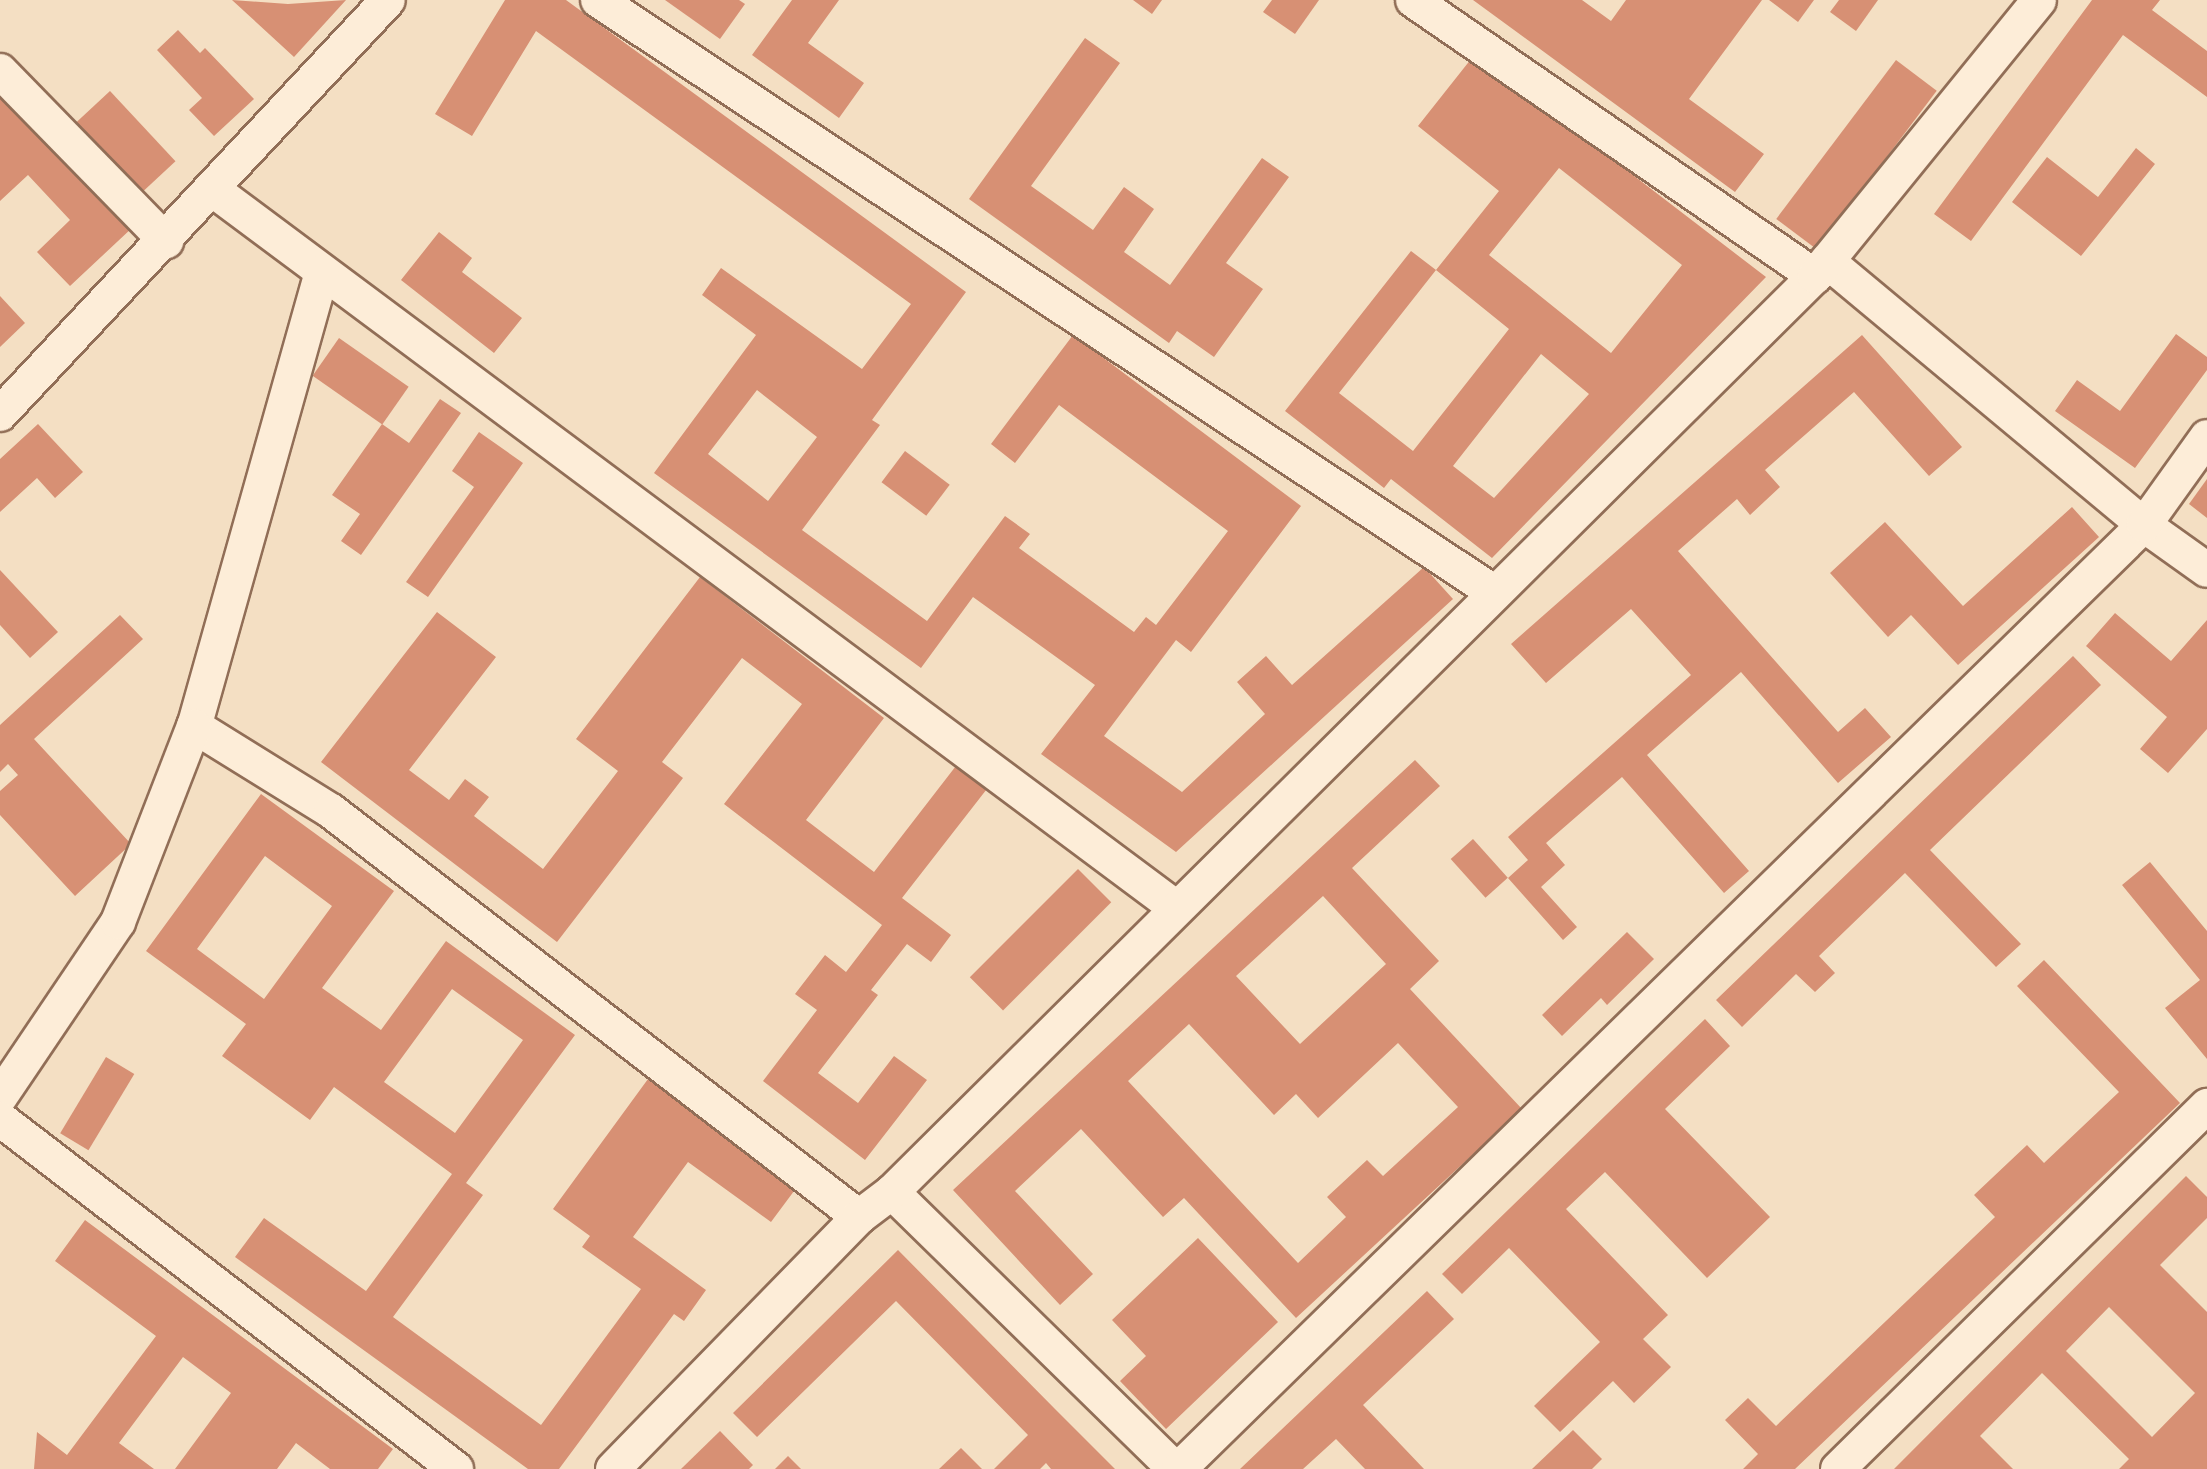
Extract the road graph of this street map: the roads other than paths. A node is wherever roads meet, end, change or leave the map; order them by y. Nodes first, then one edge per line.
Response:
1 (388, 0) edge
2 (598, 0) edge
3 (1413, 0) edge
4 (2039, 0) edge
5 (0, 71) edge
6 (212, 189) junction
7 (166, 241) junction
8 (1821, 268) junction
9 (322, 272) junction
10 (0, 414) edge
11 (2207, 437) edge
12 (2144, 525) junction
13 (2207, 570) edge
14 (1495, 593) junction
15 (194, 726) junction
16 (1175, 907) junction
17 (0, 1097) edge
18 (2207, 1106) edge
19 (0, 1119) edge
20 (892, 1192) junction
21 (859, 1217) junction
22 (456, 1469) edge
23 (613, 1469) edge
24 (1177, 1469) edge
25 (1838, 1469) edge

1 - 6 street
2 - 14 street
3 - 8 street
4 - 8 street
5 - 7 street
6 - 7 street
6 - 9 street
7 - 10 street
8 - 12 street
8 - 14 street
9 - 15 street
9 - 16 street
11 - 12 street
12 - 13 street
12 - 24 street
14 - 16 street
15 - 17 street
15 - 21 street
16 - 20 street
18 - 25 street
19 - 22 street
20 - 21 street
20 - 24 street
21 - 23 street

